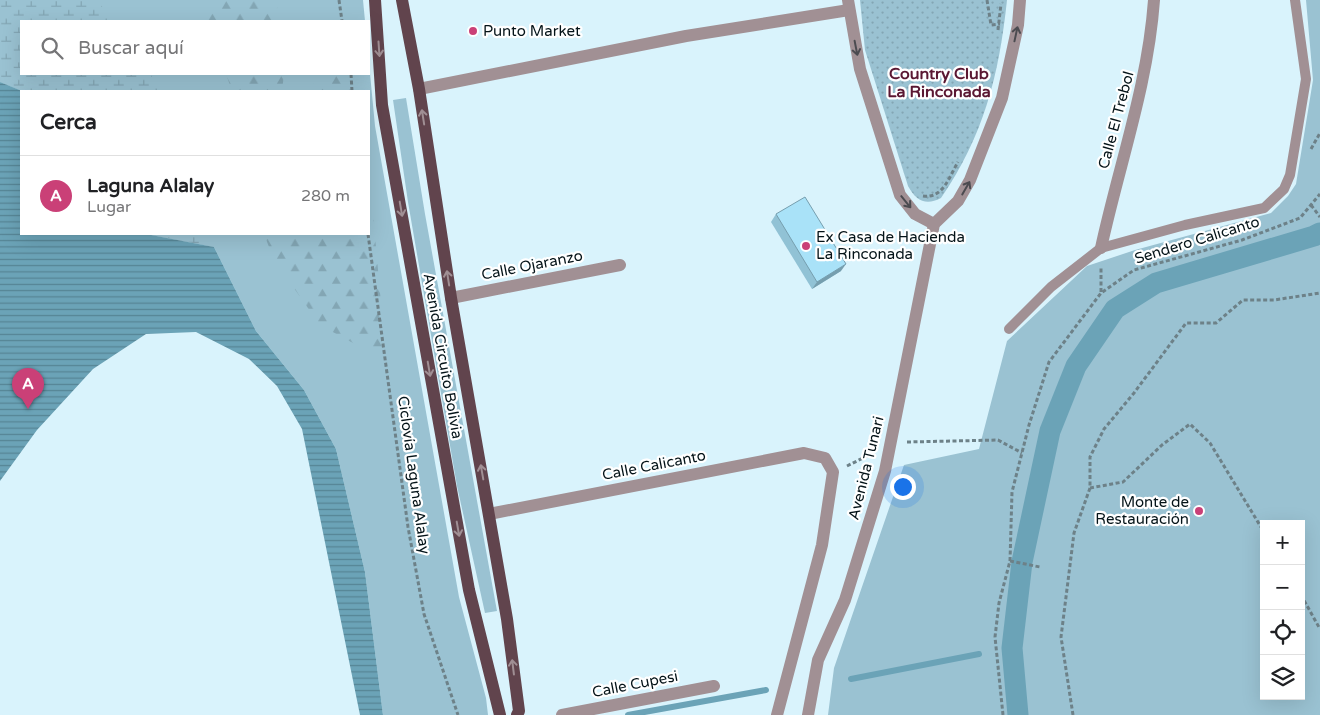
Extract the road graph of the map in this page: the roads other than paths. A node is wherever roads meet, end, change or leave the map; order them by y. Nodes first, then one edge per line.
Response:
1 (375, 0) edge
2 (402, 0) edge
3 (1020, 0) edge
4 (1154, 0) edge
5 (1294, 0) edge
6 (848, 5) edge
7 (419, 89) junction
8 (934, 224) junction
9 (1101, 248) junction
10 (620, 265) dead end
11 (451, 298) junction
12 (1008, 329) dead end
13 (825, 458) joint
14 (489, 514) junction
15 (714, 686) dead end
16 (500, 715) edge
17 (517, 715) edge
18 (562, 715) edge
19 (777, 715) edge
20 (808, 715) edge

1 -> 16 main road, Avenida Circuito Bolivia
2 - 7 main road, Avenida Circuito Bolivia
8 -> 3 street
4 - 9 street, Calle El Trebol
5 - 9 lane
6 - 7 street
6 -> 8 street
11 -> 7 main road, Avenida Circuito Bolivia
8 - 20 street, Avenida Tunari
9 - 12 lane
10 - 11 street, Calle Ojaranzo
14 -> 11 main road, Avenida Circuito Bolivia
13 - 14 street, Calle Calicanto
13 - 19 street, Avenida Tunari
17 -> 14 main road, Avenida Circuito Bolivia
15 - 18 street, Calle Cupesi

